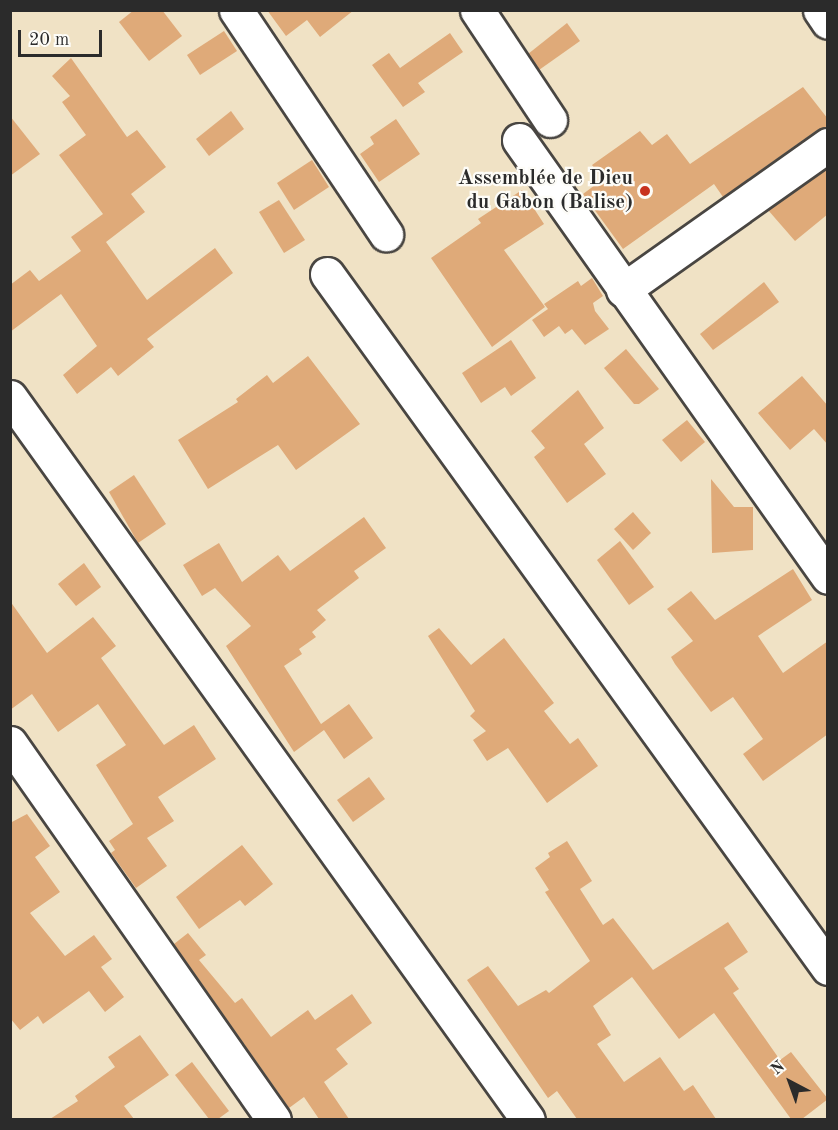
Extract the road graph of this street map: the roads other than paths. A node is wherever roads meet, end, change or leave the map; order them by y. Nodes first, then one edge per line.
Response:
1 (236, 10) edge
2 (477, 10) edge
3 (820, 10) edge
4 (828, 22) edge
5 (550, 120) dead end
6 (519, 140) dead end
7 (828, 145) edge
8 (386, 234) dead end
9 (327, 274) dead end
10 (622, 290) junction
11 (10, 397) edge
12 (828, 577) edge
13 (10, 743) edge
14 (828, 968) edge
15 (274, 1119) edge
16 (528, 1119) edge

1 - 8 street
2 - 5 street
3 - 4 street
6 - 10 street
7 - 10 street
9 - 14 street
10 - 12 street
11 - 16 street
13 - 15 street

